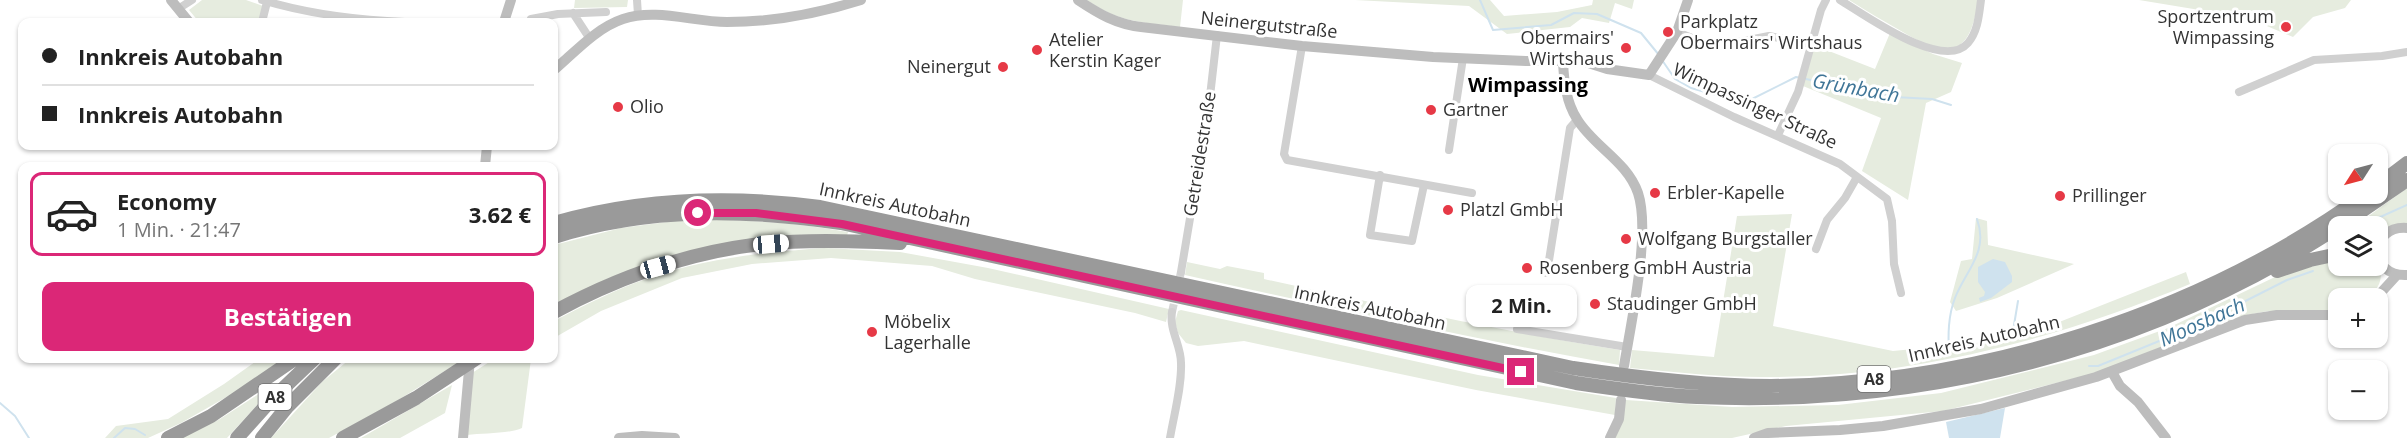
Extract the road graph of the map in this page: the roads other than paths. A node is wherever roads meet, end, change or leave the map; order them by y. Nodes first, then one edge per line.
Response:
1 (192, 0) edge
2 (511, 0) edge
3 (638, 0) edge
4 (861, 0) edge
5 (1078, 0) edge
6 (1688, 0) edge
7 (1826, 0) edge
8 (1840, 0) edge
9 (1981, 0) edge
10 (264, 1) edge
11 (175, 5) edge
12 (606, 12) dead end
13 (573, 13) junction
14 (638, 15) junction
15 (186, 18) edge
16 (262, 18) edge
17 (346, 18) edge
18 (505, 18) edge
19 (538, 18) edge
20 (1677, 32) junction
21 (1217, 35) junction
22 (590, 39) junction
23 (1811, 44) junction
24 (1302, 46) junction
25 (2407, 52) edge
26 (1463, 58) junction
27 (1563, 62) junction
28 (558, 67) edge
29 (1649, 75) junction
30 (2239, 92) dead end
31 (1577, 120) junction
32 (1778, 135) junction
33 (1449, 150) dead end
34 (2407, 163) edge
35 (1380, 175) junction
36 (1857, 177) junction
37 (2388, 177) edge
38 (2407, 180) edge
39 (1424, 185) junction
40 (1472, 193) dead end
41 (2350, 204) edge
42 (2355, 216) edge
43 (558, 222) edge
44 (2407, 228) edge
45 (2388, 232) edge
46 (2328, 233) edge
47 (558, 236) edge
48 (935, 244) junction
49 (1816, 249) dead end
50 (2328, 256) edge
51 (2388, 270) edge
52 (1547, 273) dead end
53 (2402, 275) edge
54 (2384, 276) edge
55 (2250, 279) junction
56 (1178, 287) junction
57 (2384, 287) joint
58 (1901, 293) dead end
59 (558, 310) edge
60 (1172, 312) tunnel mouth
61 (2328, 315) edge
62 (1517, 329) dead end
63 (1627, 347) junction
64 (289, 363) edge
65 (310, 363) edge
66 (331, 363) edge
67 (470, 363) edge
68 (470, 363) edge
69 (2112, 372) junction
70 (1623, 383) junction
71 (168, 438) edge
72 (237, 438) edge
73 (262, 438) edge
74 (343, 438) edge
75 (463, 438) edge
76 (619, 438) edge
77 (675, 438) edge
78 (1170, 438) edge
79 (1610, 438) edge
80 (1754, 438) edge
81 (2166, 438) edge

1 - 11 street
2 - 18 street
3 - 14 street
4 - 14 street
5 - 21 street, Neinergutstraße
6 - 20 street, Wimpassinger Straße
7 - 23 street
8 - 9 street
10 - 16 street
10 - 17 street
11 - 15 street
12 - 13 street
13 - 19 street
13 - 22 street
14 - 22 street
20 - 23 street
20 - 29 street, Wimpassinger Straße
21 - 24 street, Neinergutstraße
21 - 56 street, Getreidestraße
22 - 28 street
23 - 32 street
24 - 26 street, Neinergutstraße
24 - 35 street
25 - 30 street
26 - 27 street, Neinergutstraße
26 - 33 street
27 - 29 street, Neinergutstraße
27 - 31 street
29 - 32 street, Wimpassinger Straße
31 - 52 street
31 - 63 street
32 - 36 street, Wimpassinger Straße
34 - 37 highway
35 - 39 street
35 - 39 street
36 - 49 street
36 - 58 street, Wimpassinger Straße
38 - 42 highway, Innkreis Autobahn / A8
39 - 40 street
41 - 70 highway, Innkreis Autobahn / A8
43 - 56 highway, Innkreis Autobahn / A8
44 - 45 street
46 - 55 highway, Innkreis Autobahn / A8
47 - 48 highway, Innkreis Autobahn / A8
48 - 56 highway, Innkreis Autobahn / A8
48 - 59 highway
50 - 55 highway
51 - 53 street
53 - 57 street
54 - 57 street
55 - 70 highway, Innkreis Autobahn / A8
56 - 70 highway, Innkreis Autobahn / A8
60 - 78 street
61 - 69 street
62 - 63 street
63 - 70 street
64 - 71 highway
65 - 72 highway, A8
66 - 73 highway, A8
67 - 75 street
68 - 74 highway
69 - 80 street
69 - 81 street
70 - 79 street
76 - 77 street

